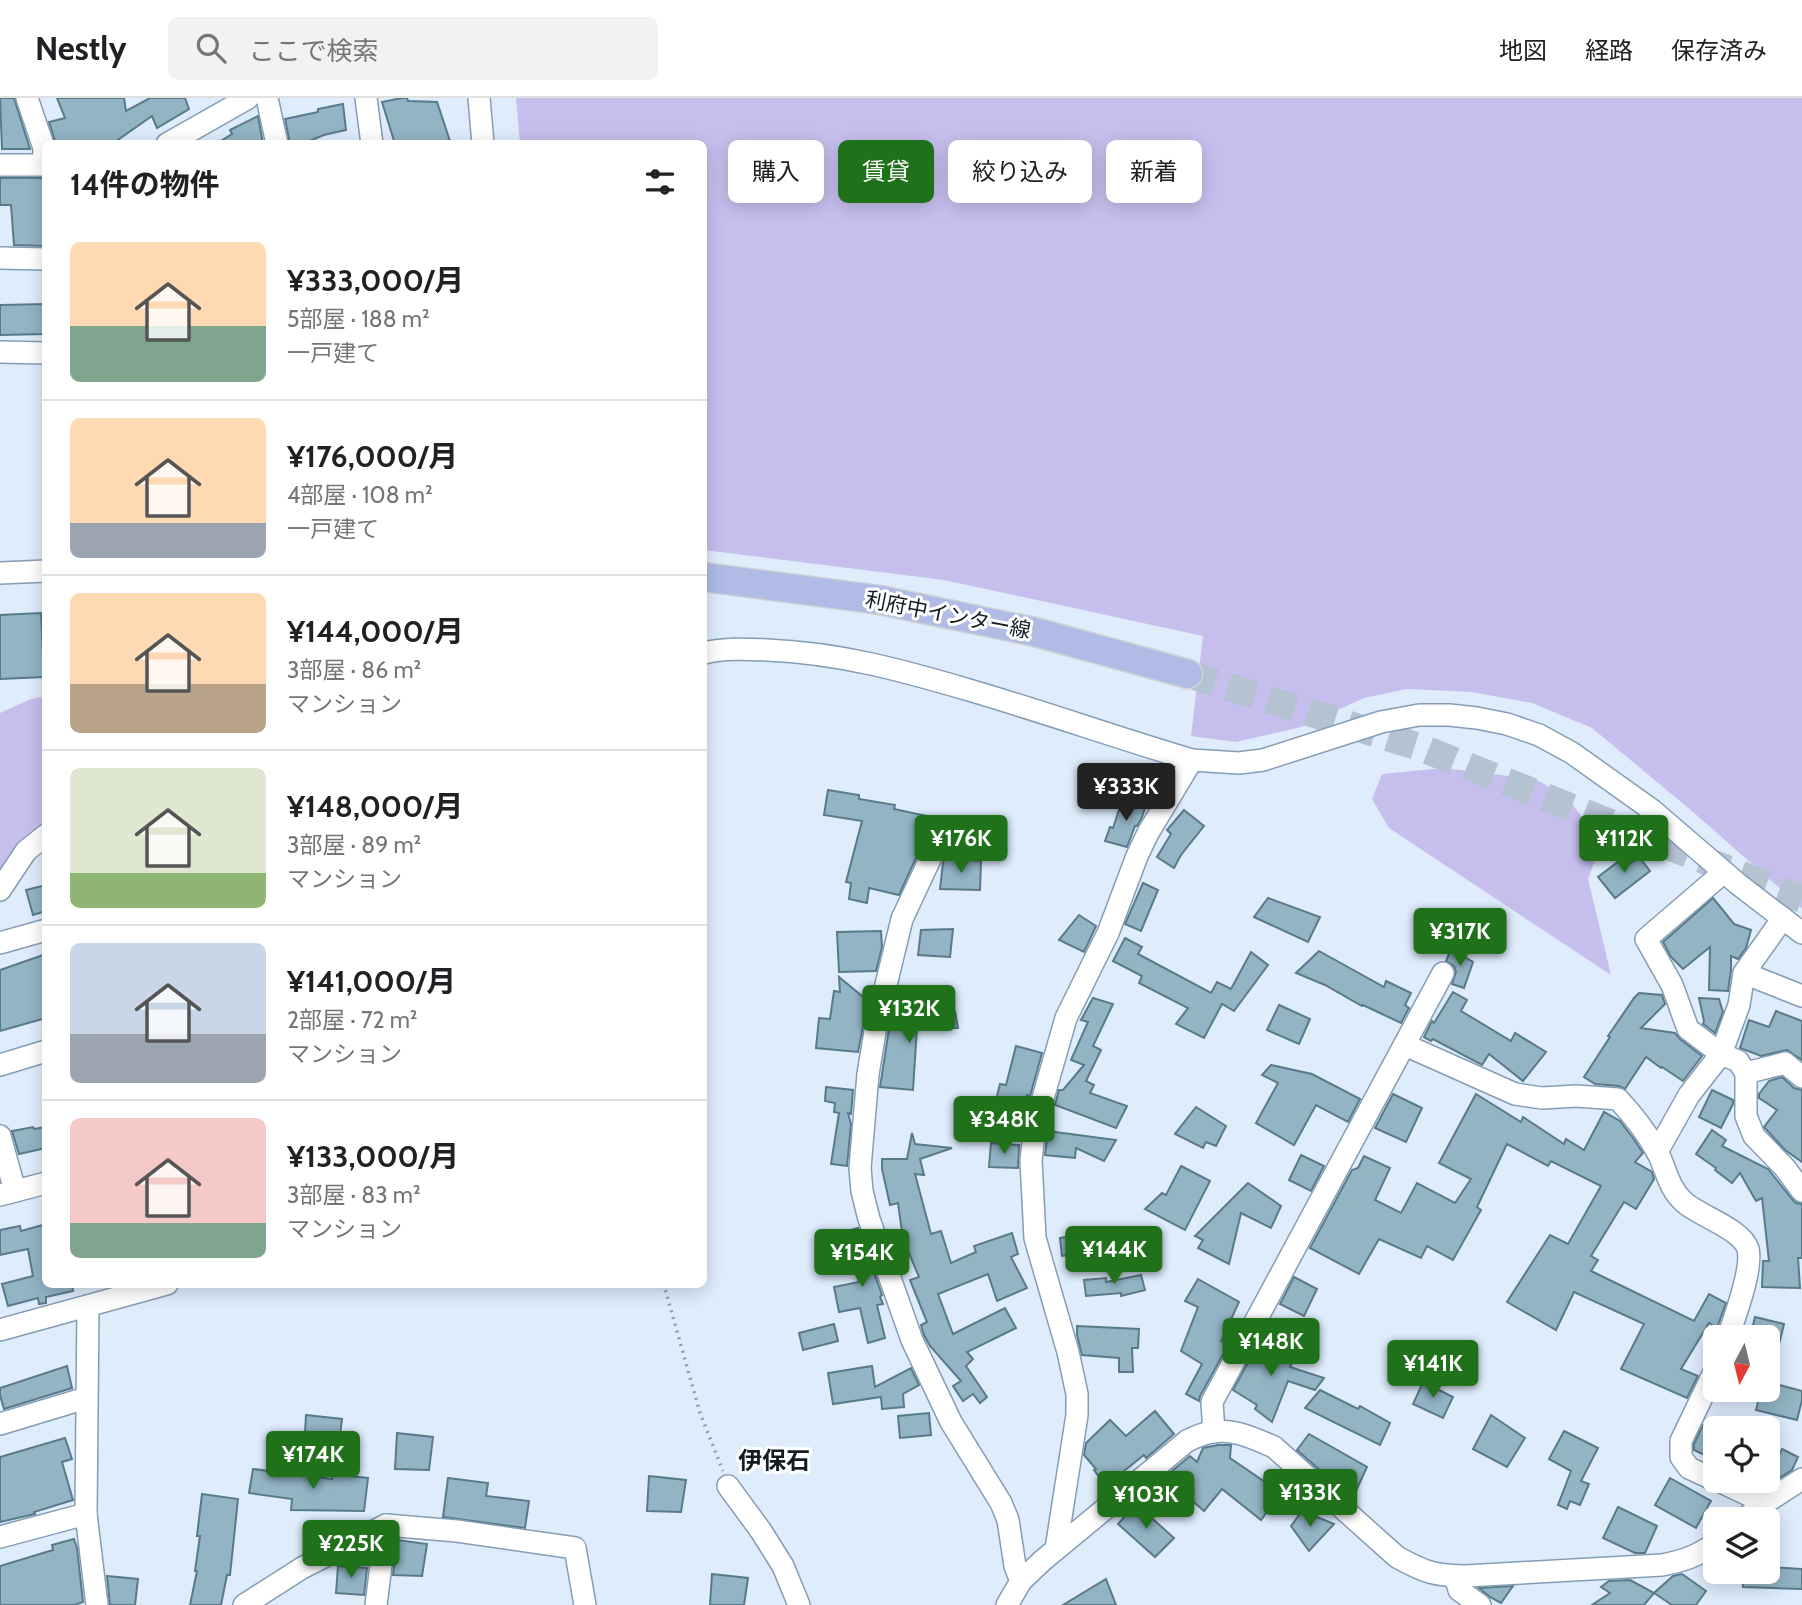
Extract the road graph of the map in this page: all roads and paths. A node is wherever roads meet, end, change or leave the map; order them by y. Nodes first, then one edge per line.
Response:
1 (27, 98) edge
2 (248, 98) edge
3 (267, 98) edge
4 (366, 98) edge
5 (479, 98) edge
6 (174, 140) edge
7 (276, 140) edge
8 (371, 140) edge
9 (483, 140) edge
10 (42, 142) edge
11 (0, 165) edge
12 (42, 165) edge
13 (0, 258) edge
14 (42, 259) edge
15 (0, 352) edge
16 (42, 353) edge
17 (42, 571) edge
18 (0, 573) edge
19 (707, 577) edge
20 (707, 653) edge
21 (1188, 674) tunnel mouth
22 (1192, 760) junction
23 (42, 838) edge
24 (938, 842) dead end
25 (1724, 872) junction
26 (0, 890) edge
27 (1783, 918) junction
28 (42, 931) edge
29 (1802, 933) edge
30 (0, 943) edge
31 (1443, 973) dead end
32 (1744, 974) junction
33 (1802, 996) edge
34 (1405, 1045) junction
35 (42, 1052) edge
36 (1721, 1054) junction
37 (0, 1065) edge
38 (1746, 1073) junction
39 (1802, 1077) edge
40 (0, 1136) edge
41 (1657, 1152) junction
42 (42, 1184) edge
43 (1801, 1186) edge
44 (8, 1193) edge
45 (664, 1288) edge
46 (126, 1290) edge
47 (88, 1306) junction
48 (1732, 1325) edge
49 (0, 1330) edge
50 (1703, 1395) edge
51 (86, 1398) junction
52 (0, 1424) edge
53 (1214, 1432) junction
54 (1703, 1474) edge
55 (1802, 1479) edge
56 (728, 1486) joint
57 (1744, 1493) edge
58 (1765, 1503) junction
59 (1760, 1507) edge
60 (86, 1514) junction
61 (386, 1524) junction
62 (0, 1537) edge
63 (1056, 1549) junction
64 (1703, 1552) edge
65 (1454, 1576) junction
66 (1021, 1581) junction
67 (97, 1605) edge
68 (244, 1605) edge
69 (376, 1605) edge
70 (585, 1605) edge
71 (799, 1605) edge
72 (1007, 1605) edge
73 (1480, 1605) edge

1 - 10 street
2 - 6 street
3 - 7 street
4 - 8 street
5 - 9 street
11 - 12 street
13 - 14 street
15 - 16 street
17 - 18 street
19 - 21 main road, 利府中インター線
20 - 22 street
22 - 25 street
22 - 63 street
23 - 26 street
24 - 66 street
25 - 27 street
25 - 36 street
27 - 29 street
27 - 32 street
28 - 30 street
31 - 34 street
32 - 33 street
32 - 36 street
34 - 41 street
34 - 53 street
35 - 37 street
36 - 38 street
36 - 41 street
38 - 39 street
38 - 43 street
40 - 44 street
41 - 48 street
42 - 44 street
45 - 56 path
46 - 47 street
47 - 49 street
47 - 51 street
50 - 54 street
51 - 52 street
51 - 60 street
53 - 63 street
53 - 65 street
55 - 58 street
56 - 71 street
57 - 58 street
58 - 59 street
60 - 62 street
60 - 67 street
61 - 68 street
61 - 69 street
61 - 70 street
63 - 66 street
64 - 65 street
65 - 73 street
66 - 72 street

